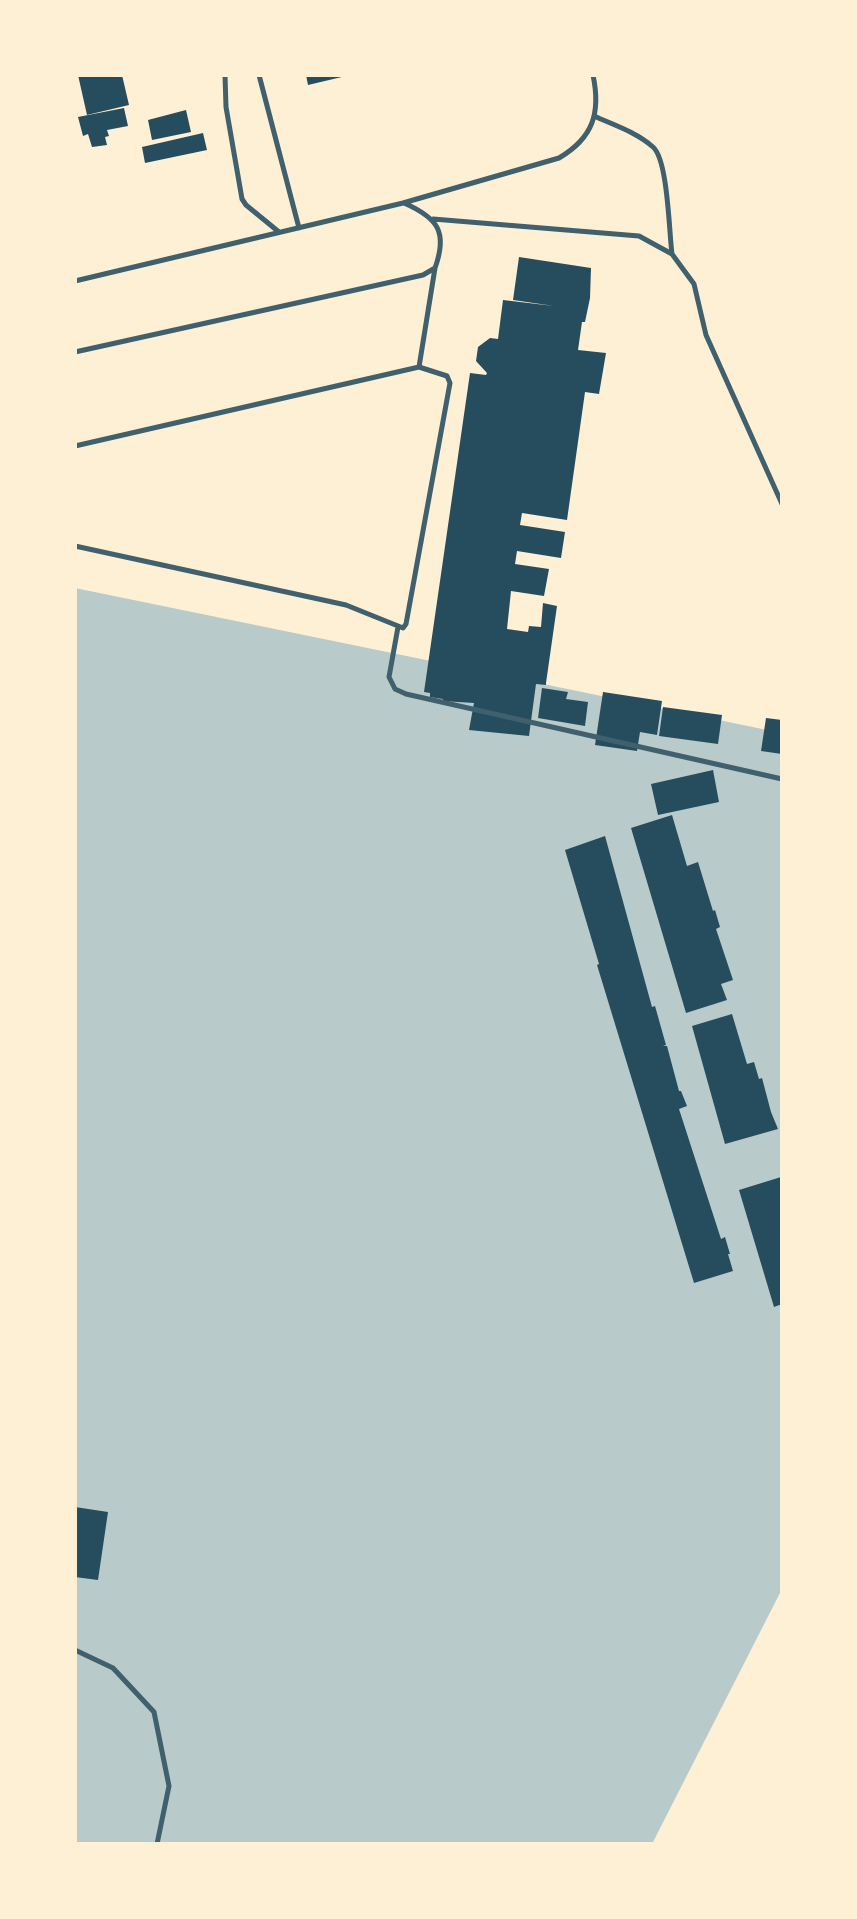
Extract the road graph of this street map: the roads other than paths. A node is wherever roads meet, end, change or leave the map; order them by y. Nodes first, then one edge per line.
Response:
1 (225, 75) edge
2 (259, 75) edge
3 (593, 75) edge
4 (594, 116) junction
5 (403, 203) junction
6 (433, 219) junction
7 (299, 228) junction
8 (279, 232) junction
9 (671, 254) junction
10 (435, 268) junction
11 (75, 281) edge
12 (75, 352) edge
13 (419, 367) junction
14 (75, 446) edge
15 (782, 504) edge
16 (75, 546) edge
17 (398, 627) junction
18 (782, 779) edge
19 (75, 1650) edge
20 (157, 1844) edge

1 - 8 lane
2 - 7 lane
3 - 4 lane
4 - 5 lane
4 - 9 lane
5 - 6 lane
5 - 7 lane
6 - 9 lane
6 - 10 lane
7 - 8 lane
8 - 11 lane
9 - 15 lane
10 - 12 lane
10 - 13 lane
13 - 14 lane
13 - 17 lane
16 - 17 lane
17 - 18 lane
19 - 20 lane

